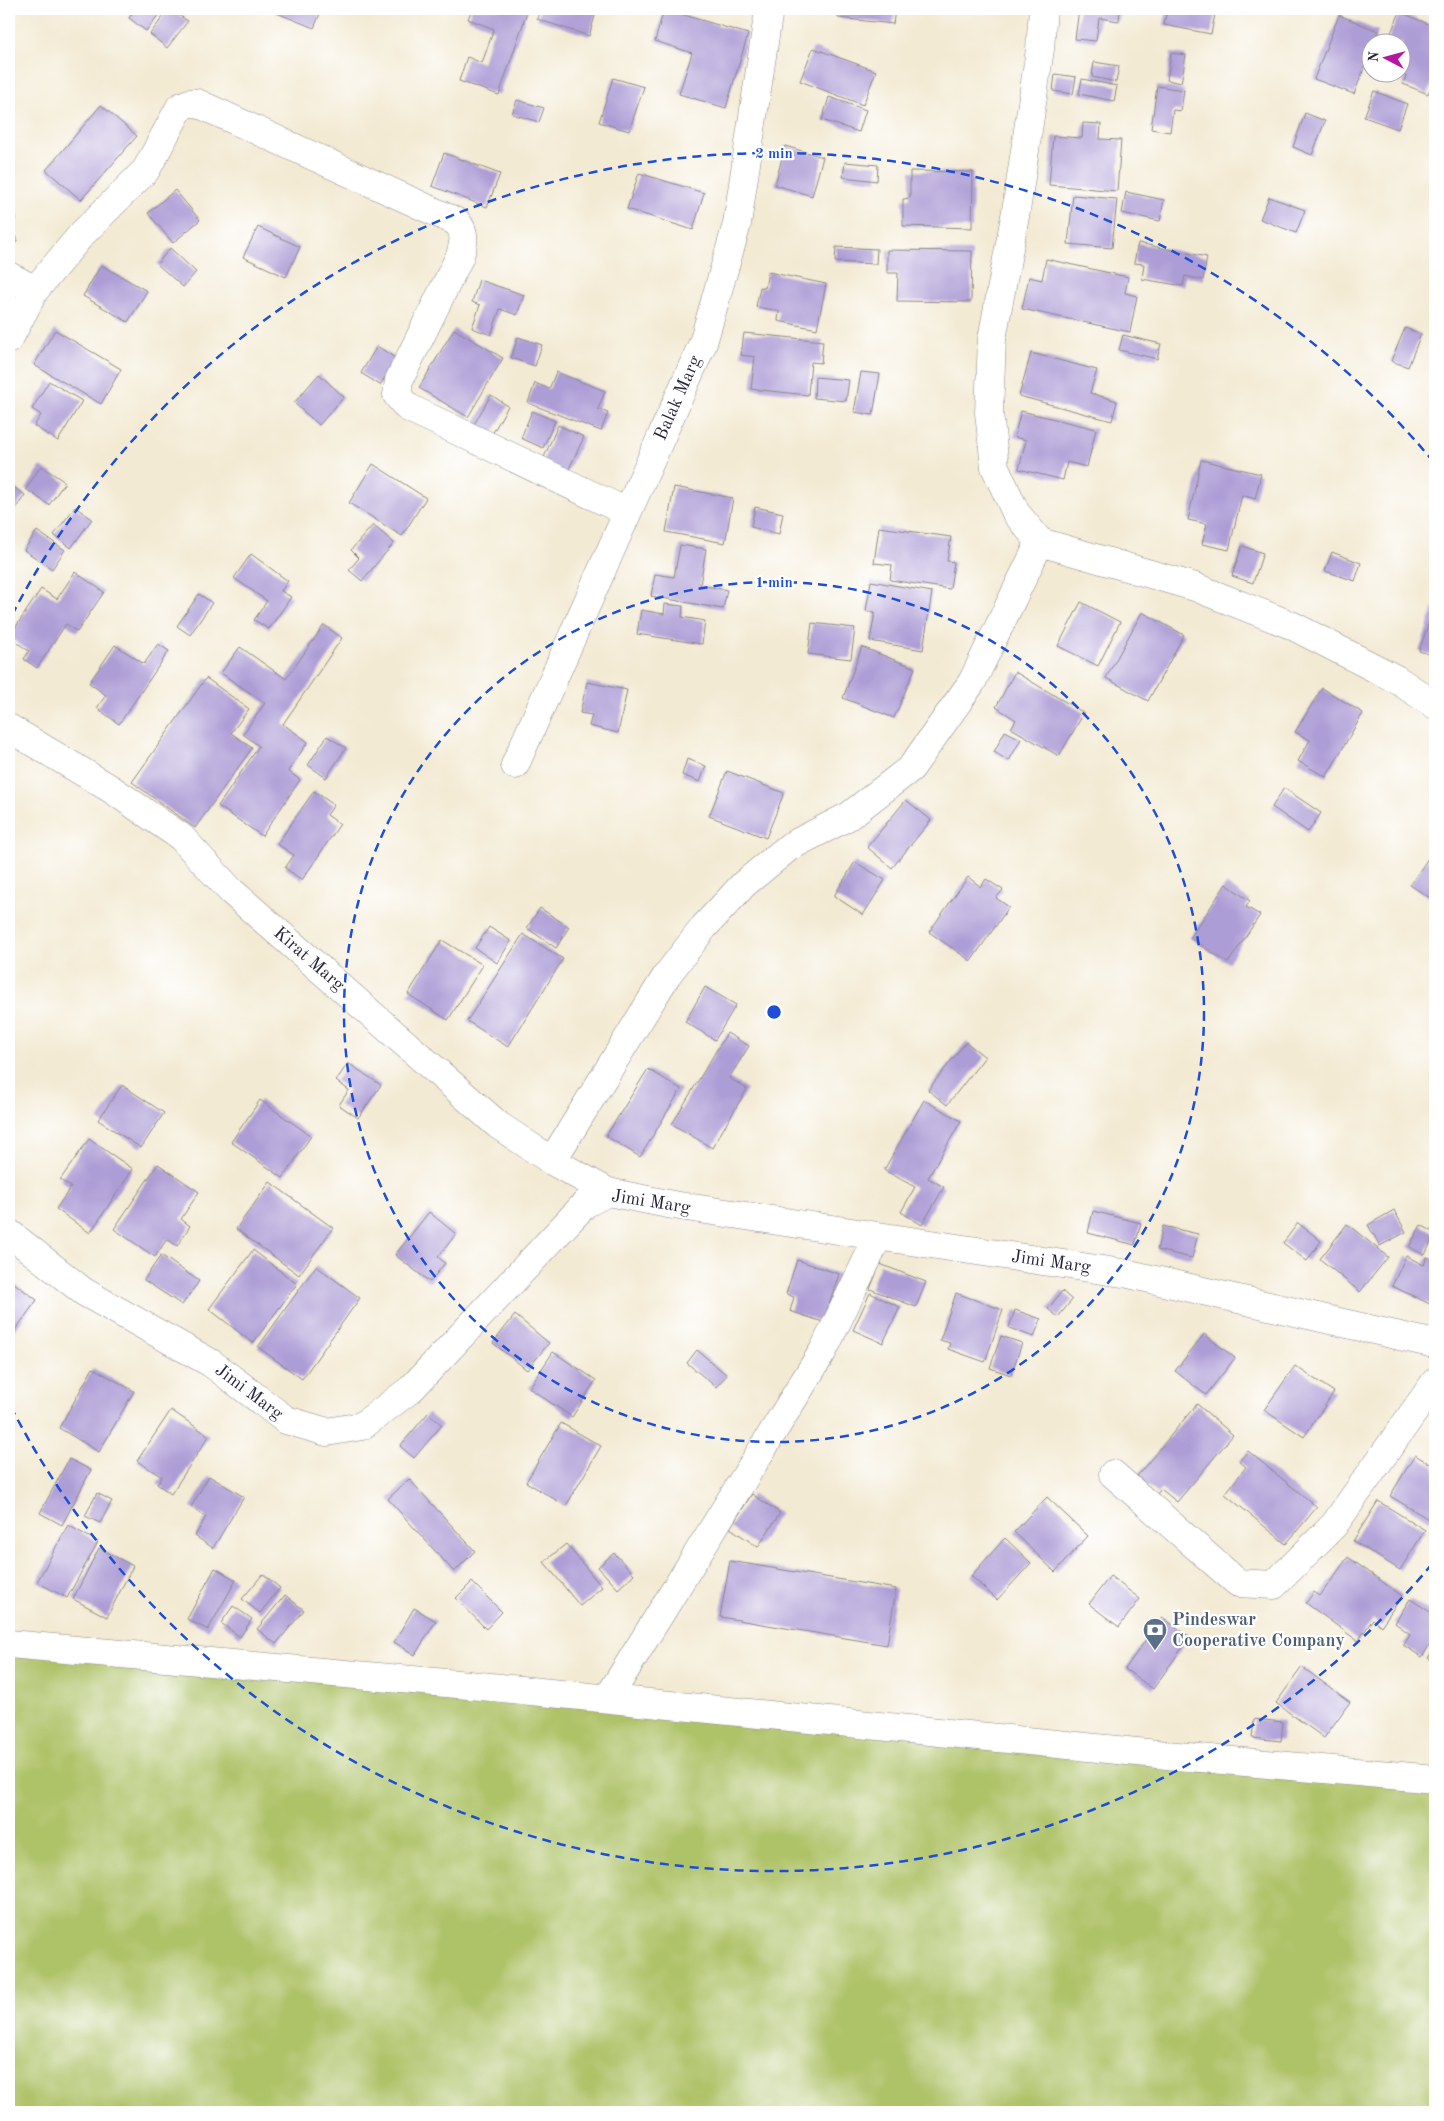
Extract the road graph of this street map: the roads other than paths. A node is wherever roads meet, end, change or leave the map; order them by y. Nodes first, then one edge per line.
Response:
1 (769, 9) edge
2 (1044, 9) edge
3 (9, 276) edge
4 (35, 290) junction
5 (9, 339) edge
6 (627, 512) junction
7 (1040, 542) junction
8 (1435, 705) edge
9 (9, 728) edge
10 (515, 765) dead end
11 (552, 1160) junction
12 (608, 1192) junction
13 (9, 1233) edge
14 (878, 1237) junction
15 (1435, 1344) edge
16 (1435, 1382) edge
17 (1113, 1474) dead end
18 (9, 1644) edge
19 (608, 1698) junction
20 (1435, 1779) edge

1 - 6 street, Balak Marg
2 - 7 street
3 - 4 street
4 - 5 street
4 - 6 street
6 - 10 street, Balak Marg
7 - 8 street
7 - 11 street
9 - 11 street, Kirat Marg
11 - 12 street, Kirat Marg
12 - 13 street, Jimi Marg
12 - 14 street, Jimi Marg
14 - 15 street, Jimi Marg
14 - 19 street
16 - 17 street
18 - 19 street
19 - 20 street

